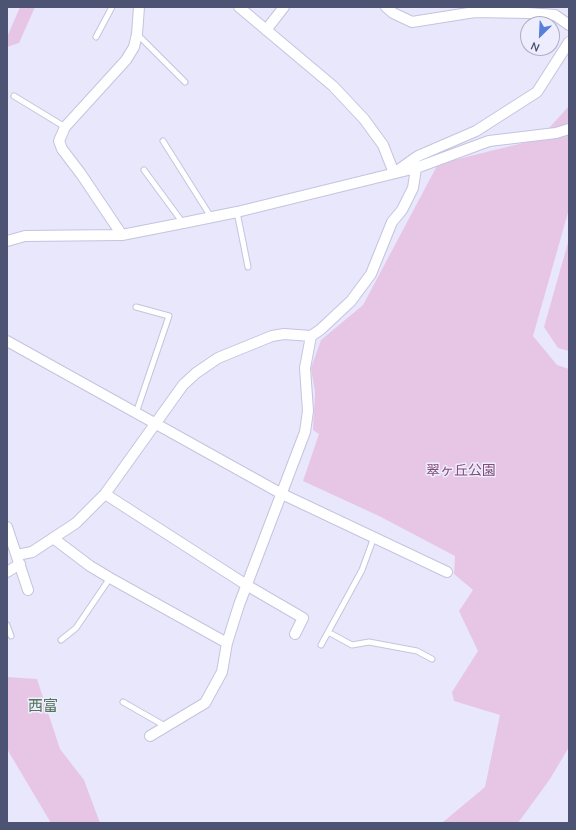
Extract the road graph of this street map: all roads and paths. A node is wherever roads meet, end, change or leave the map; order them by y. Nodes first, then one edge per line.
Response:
1 (112, 7) edge
2 (139, 7) edge
3 (239, 7) edge
4 (284, 7) edge
5 (386, 7) edge
6 (510, 10) edge
7 (569, 25) edge
8 (266, 30) junction
9 (137, 34) junction
10 (96, 37) dead end
11 (569, 42) edge
12 (185, 82) dead end
13 (14, 96) dead end
14 (65, 127) junction
15 (569, 129) edge
16 (164, 141) dead end
17 (416, 168) junction
18 (144, 170) dead end
19 (394, 173) junction
20 (237, 212) junction
21 (211, 217) junction
22 (183, 223) junction
23 (122, 235) junction
24 (7, 241) edge
25 (248, 267) dead end
26 (136, 307) dead end
27 (311, 336) junction
28 (7, 341) edge
29 (136, 413) junction
30 (154, 423) junction
31 (105, 494) junction
32 (282, 494) junction
33 (7, 527) edge
34 (374, 537) junction
35 (53, 538) junction
36 (19, 560) junction
37 (7, 572) edge
38 (447, 572) dead end
39 (110, 578) junction
40 (248, 586) junction
41 (28, 590) dead end
42 (7, 625) edge
43 (328, 632) junction
44 (295, 634) dead end
45 (11, 636) dead end
46 (61, 640) dead end
47 (227, 643) junction
48 (321, 645) dead end
49 (432, 659) dead end
50 (123, 702) dead end
51 (165, 726) junction
52 (150, 736) dead end

1 - 10 lane
2 - 9 street
3 - 8 street
4 - 8 street
5 - 6 street
6 - 7 street
8 - 19 street
9 - 12 lane
9 - 14 street
11 - 19 street
13 - 14 lane
14 - 23 street
15 - 17 street
16 - 21 lane
17 - 19 street
17 - 27 street
18 - 22 lane
19 - 20 street
20 - 21 street
20 - 25 lane
21 - 22 street
22 - 23 street
23 - 24 street
26 - 29 lane
27 - 30 street
27 - 32 street
28 - 29 street
29 - 30 street
30 - 31 street
30 - 32 street
31 - 35 street
31 - 40 street
32 - 34 street
32 - 40 street
33 - 36 street
34 - 38 street
34 - 43 lane
35 - 36 street
35 - 39 street
36 - 37 street
36 - 41 street
39 - 46 lane
39 - 47 street
40 - 44 street
40 - 47 street
42 - 45 lane
43 - 48 lane
43 - 49 lane
47 - 51 street
50 - 51 lane
51 - 52 street

